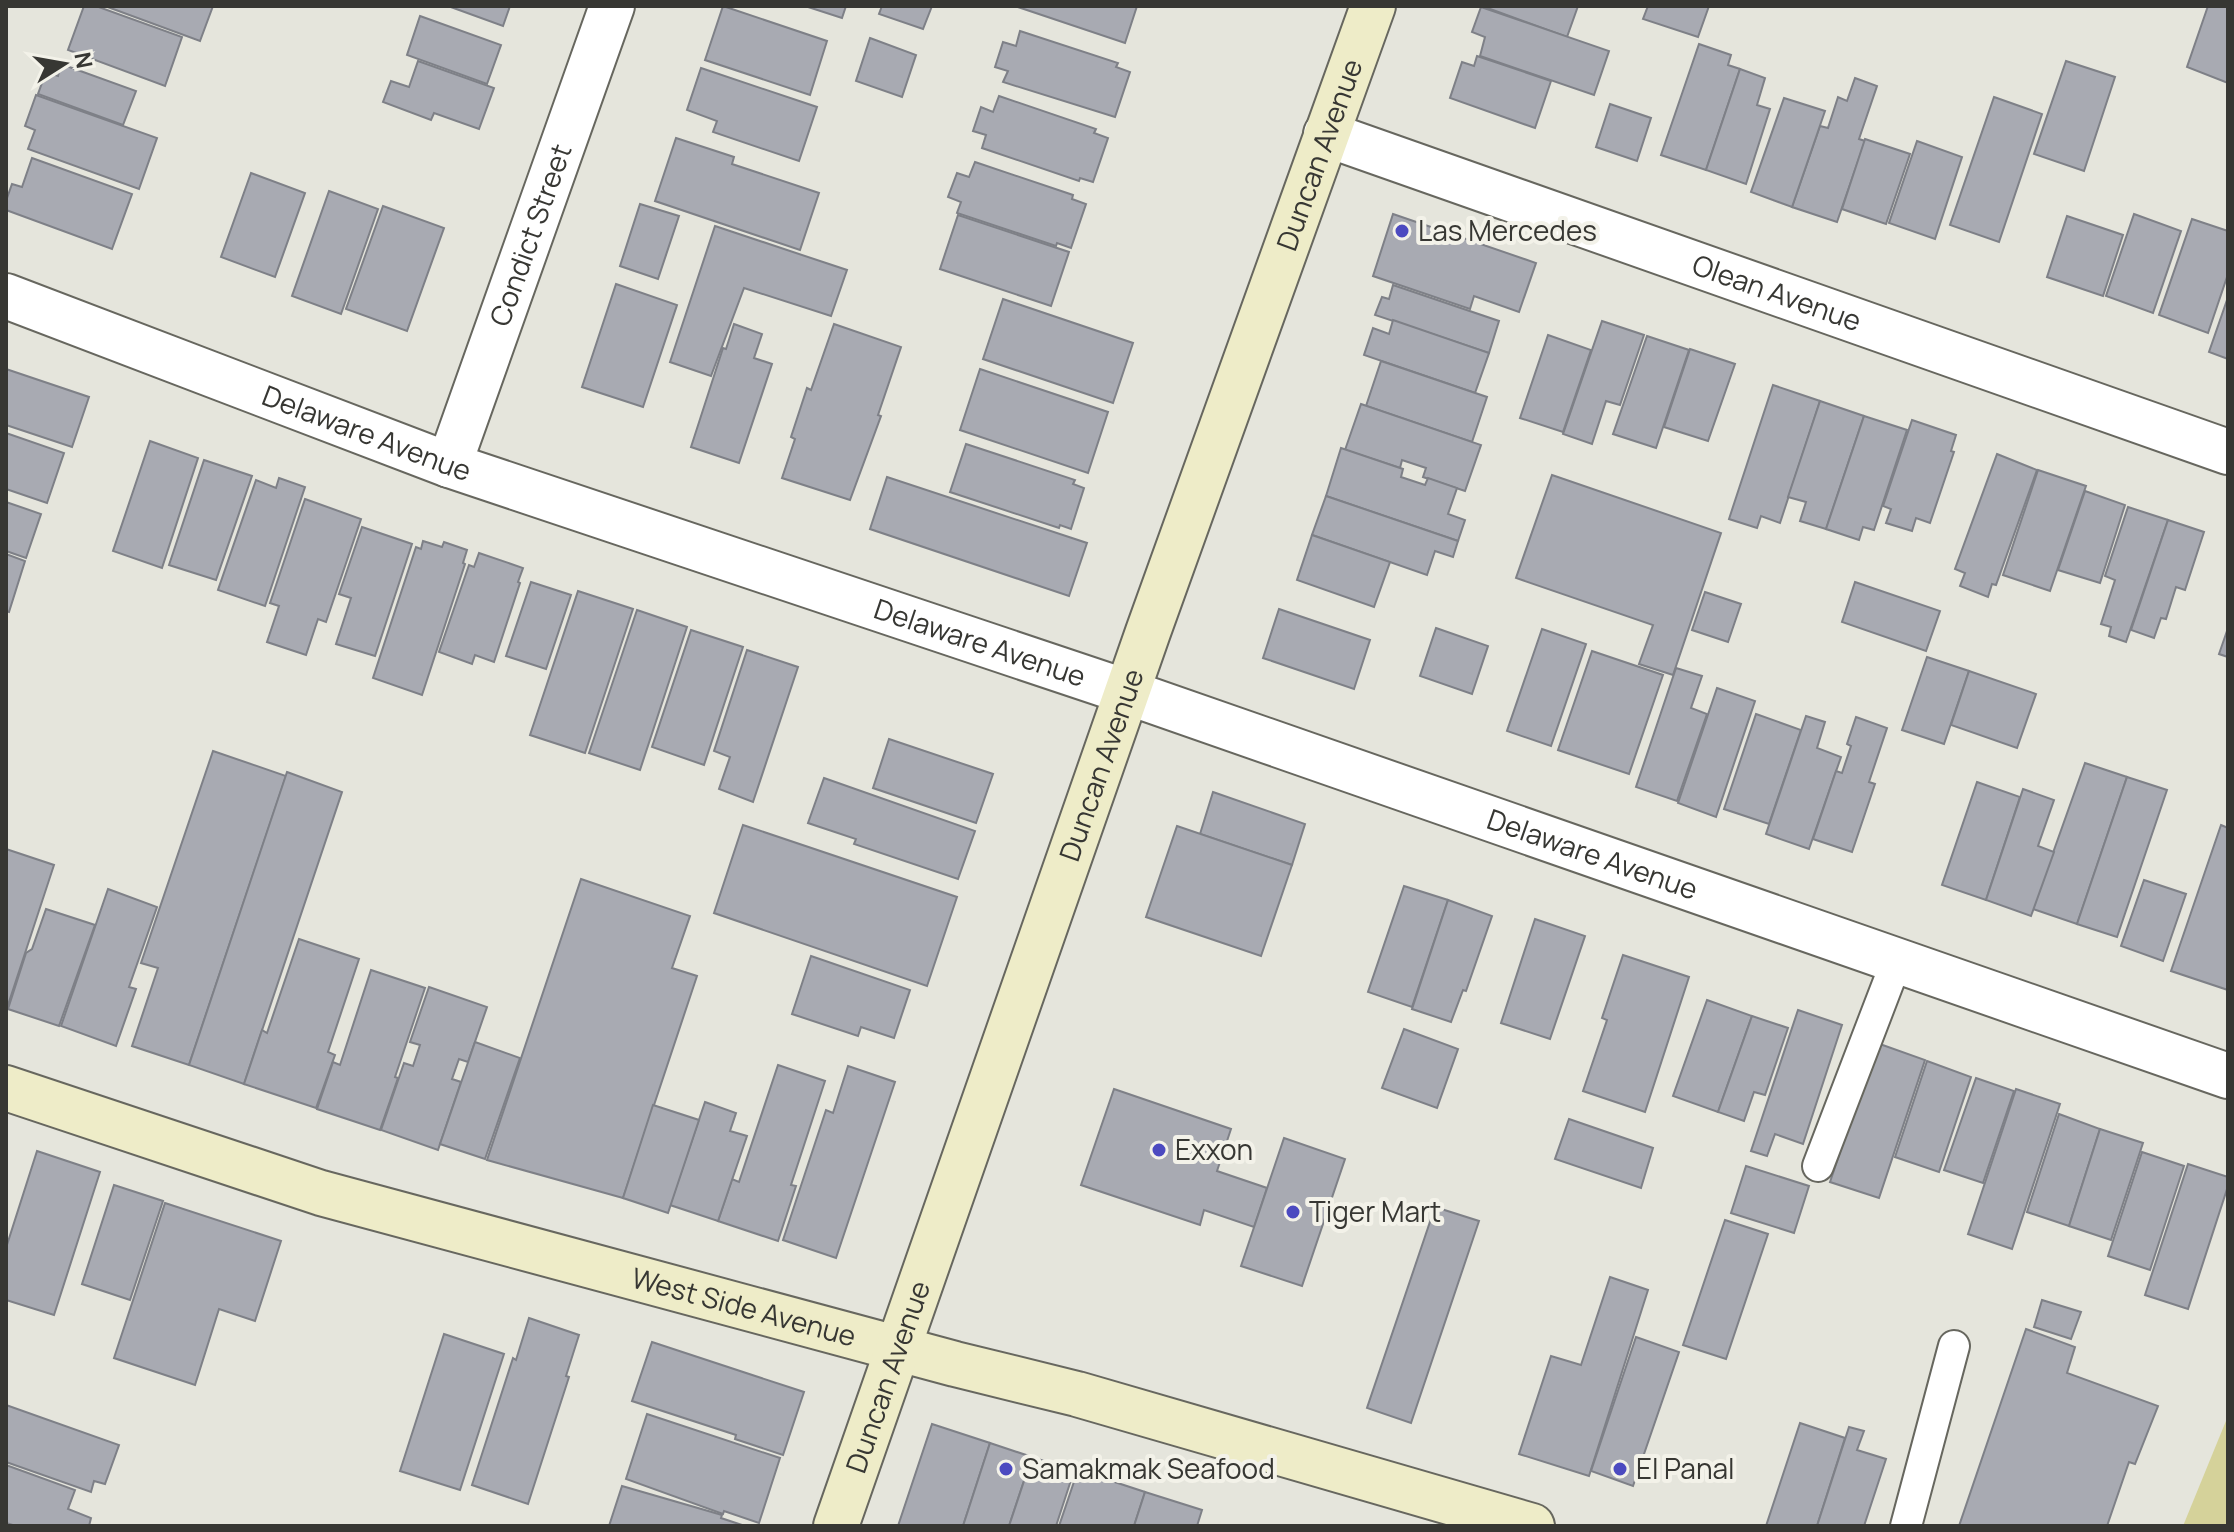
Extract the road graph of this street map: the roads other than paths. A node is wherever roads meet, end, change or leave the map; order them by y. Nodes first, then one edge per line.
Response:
1 (612, 6) edge
2 (1373, 6) edge
3 (1326, 134) junction
4 (6, 296) edge
5 (2228, 452) edge
6 (449, 465) junction
7 (1127, 692) junction
8 (1897, 960) junction
9 (2228, 1076) edge
10 (6, 1088) edge
11 (1818, 1166) dead end
12 (1954, 1346) dead end
13 (898, 1349) junction
14 (836, 1526) edge
15 (1532, 1526) edge
16 (1906, 1526) edge

1 - 6 street, Condict Street
2 - 3 main road, Duncan Avenue
3 - 5 street, Olean Avenue
3 - 7 main road, Duncan Avenue
4 - 6 street, Delaware Avenue
6 - 7 street, Delaware Avenue
7 - 8 street, Delaware Avenue
7 - 13 main road, Duncan Avenue
8 - 9 street, Delaware Avenue
8 - 11 lane
10 - 13 main road, West Side Avenue
12 - 16 lane
13 - 14 main road, Duncan Avenue
13 - 15 main road, West Side Avenue

